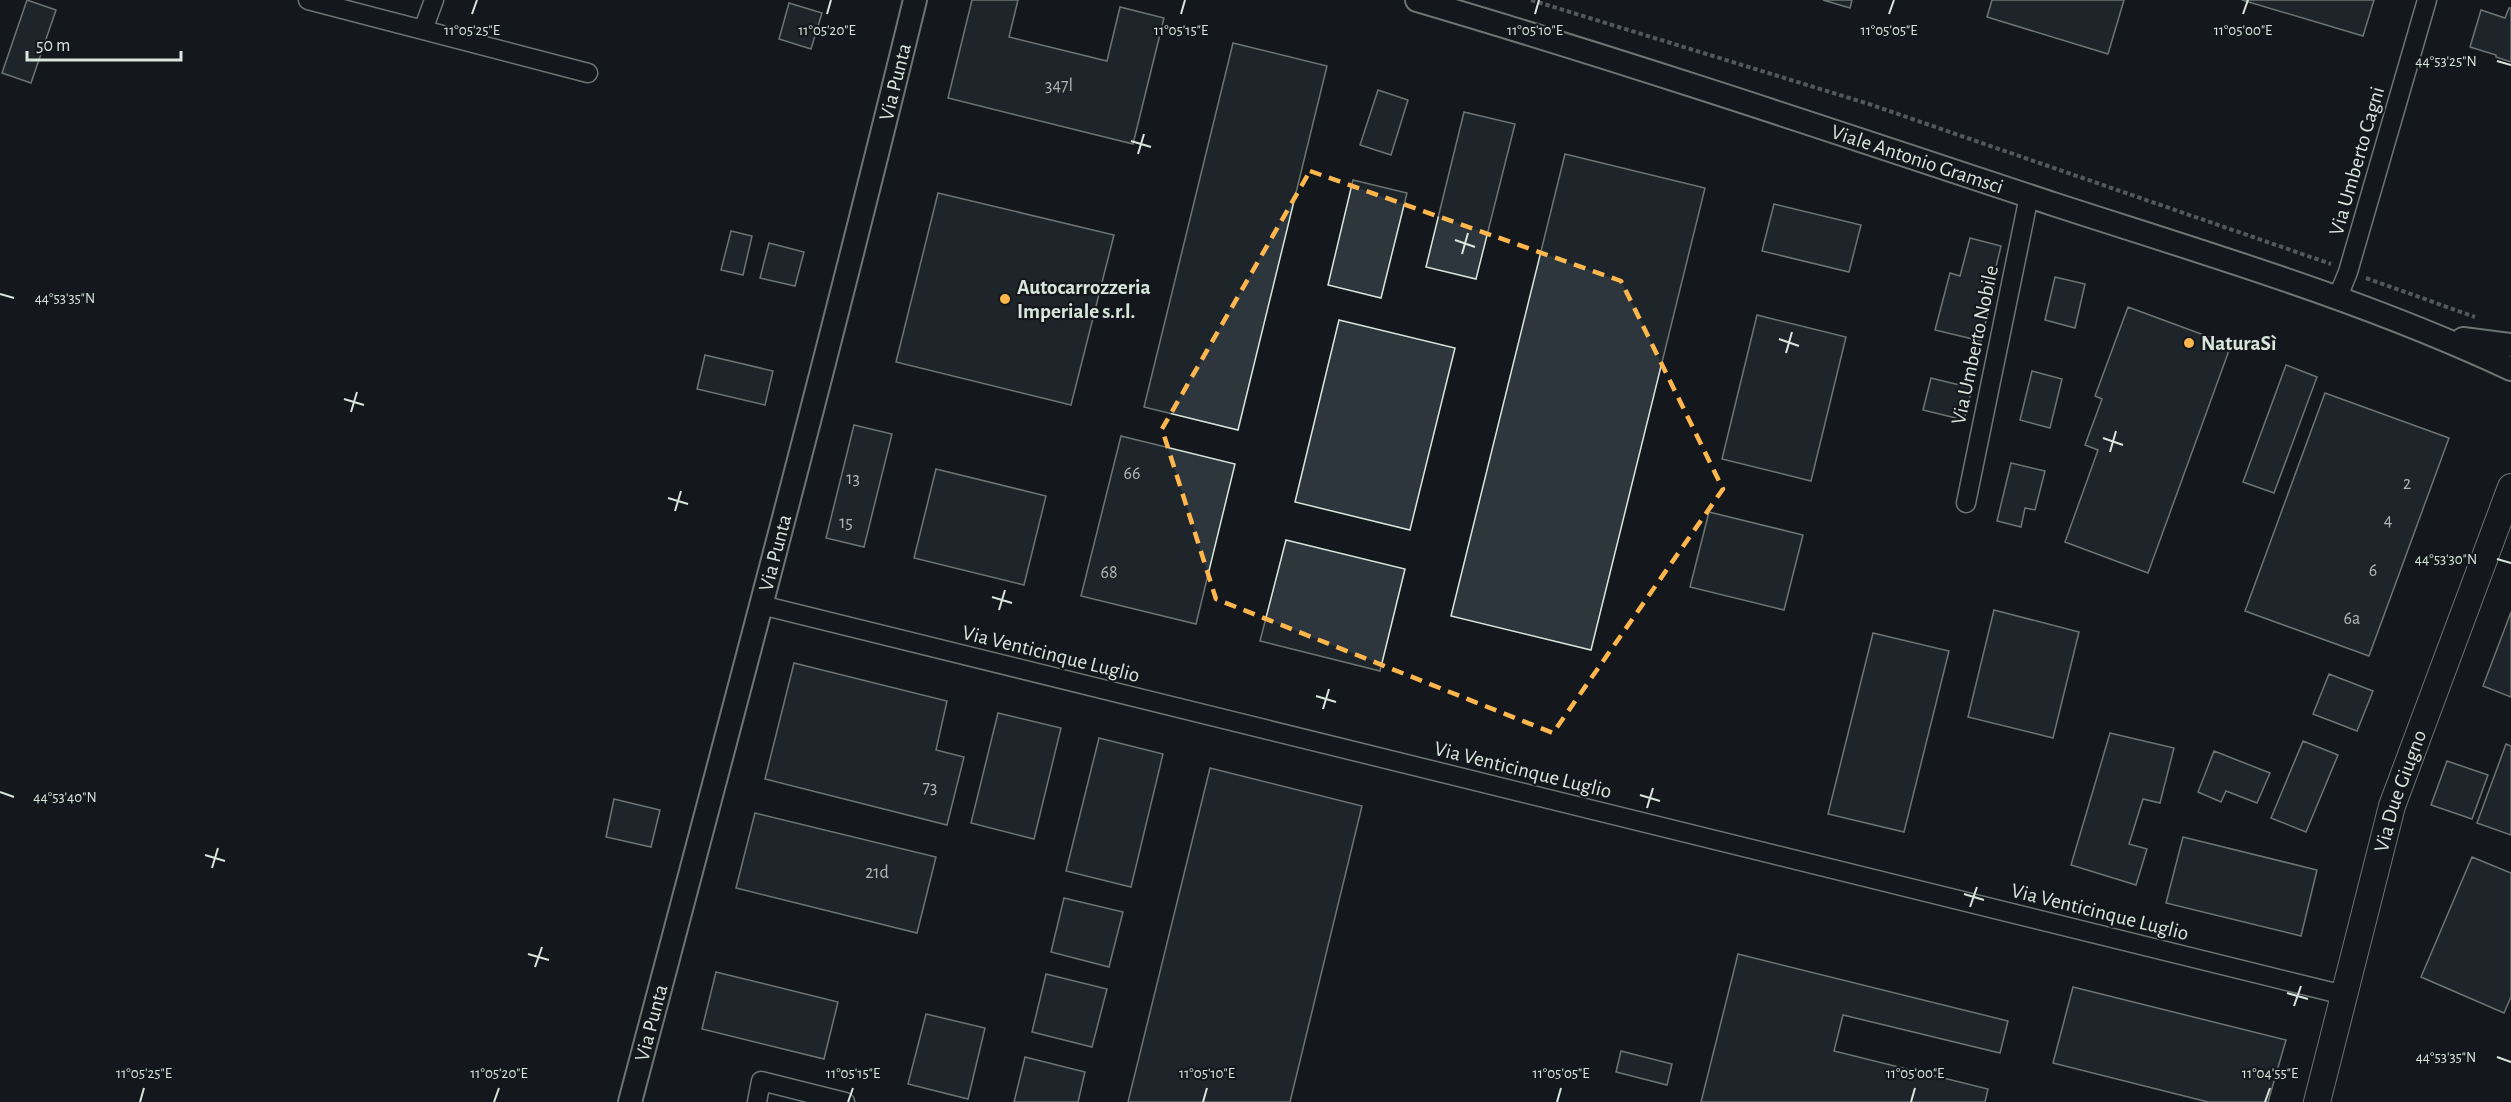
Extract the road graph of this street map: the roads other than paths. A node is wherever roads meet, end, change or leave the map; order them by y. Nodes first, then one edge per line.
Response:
1 (308, 0) edge
2 (434, 0) edge
3 (915, 0) edge
4 (1417, 0) edge
5 (2427, 0) edge
6 (423, 30) junction
7 (588, 73) dead end
8 (2029, 196) junction
9 (2337, 299) junction
10 (2415, 328) junction
11 (2511, 345) edge
12 (2511, 369) edge
13 (2511, 487) edge
14 (1966, 503) dead end
15 (761, 605) junction
16 (2344, 995) junction
17 (630, 1102) edge
18 (757, 1102) edge
19 (845, 1102) edge
20 (2317, 1102) edge

1 - 6 street
2 - 6 street
3 - 15 street, Via Punta
4 - 8 street, Viale Antonio Gramsci
5 - 9 street, Via Umberto Cagni
6 - 7 street
8 - 9 street, Viale Antonio Gramsci
8 - 14 street, Via Umberto Nobile
9 - 10 street, Viale Antonio Gramsci
10 - 11 street, Viale Antonio Gramsci
10 - 12 street, Viale Antonio Gramsci
13 - 16 main road, Via Due Giugno
15 - 16 street, Via Venticinque Luglio
15 - 17 street, Via Punta
16 - 20 main road, Via Due Giugno
18 - 19 street

